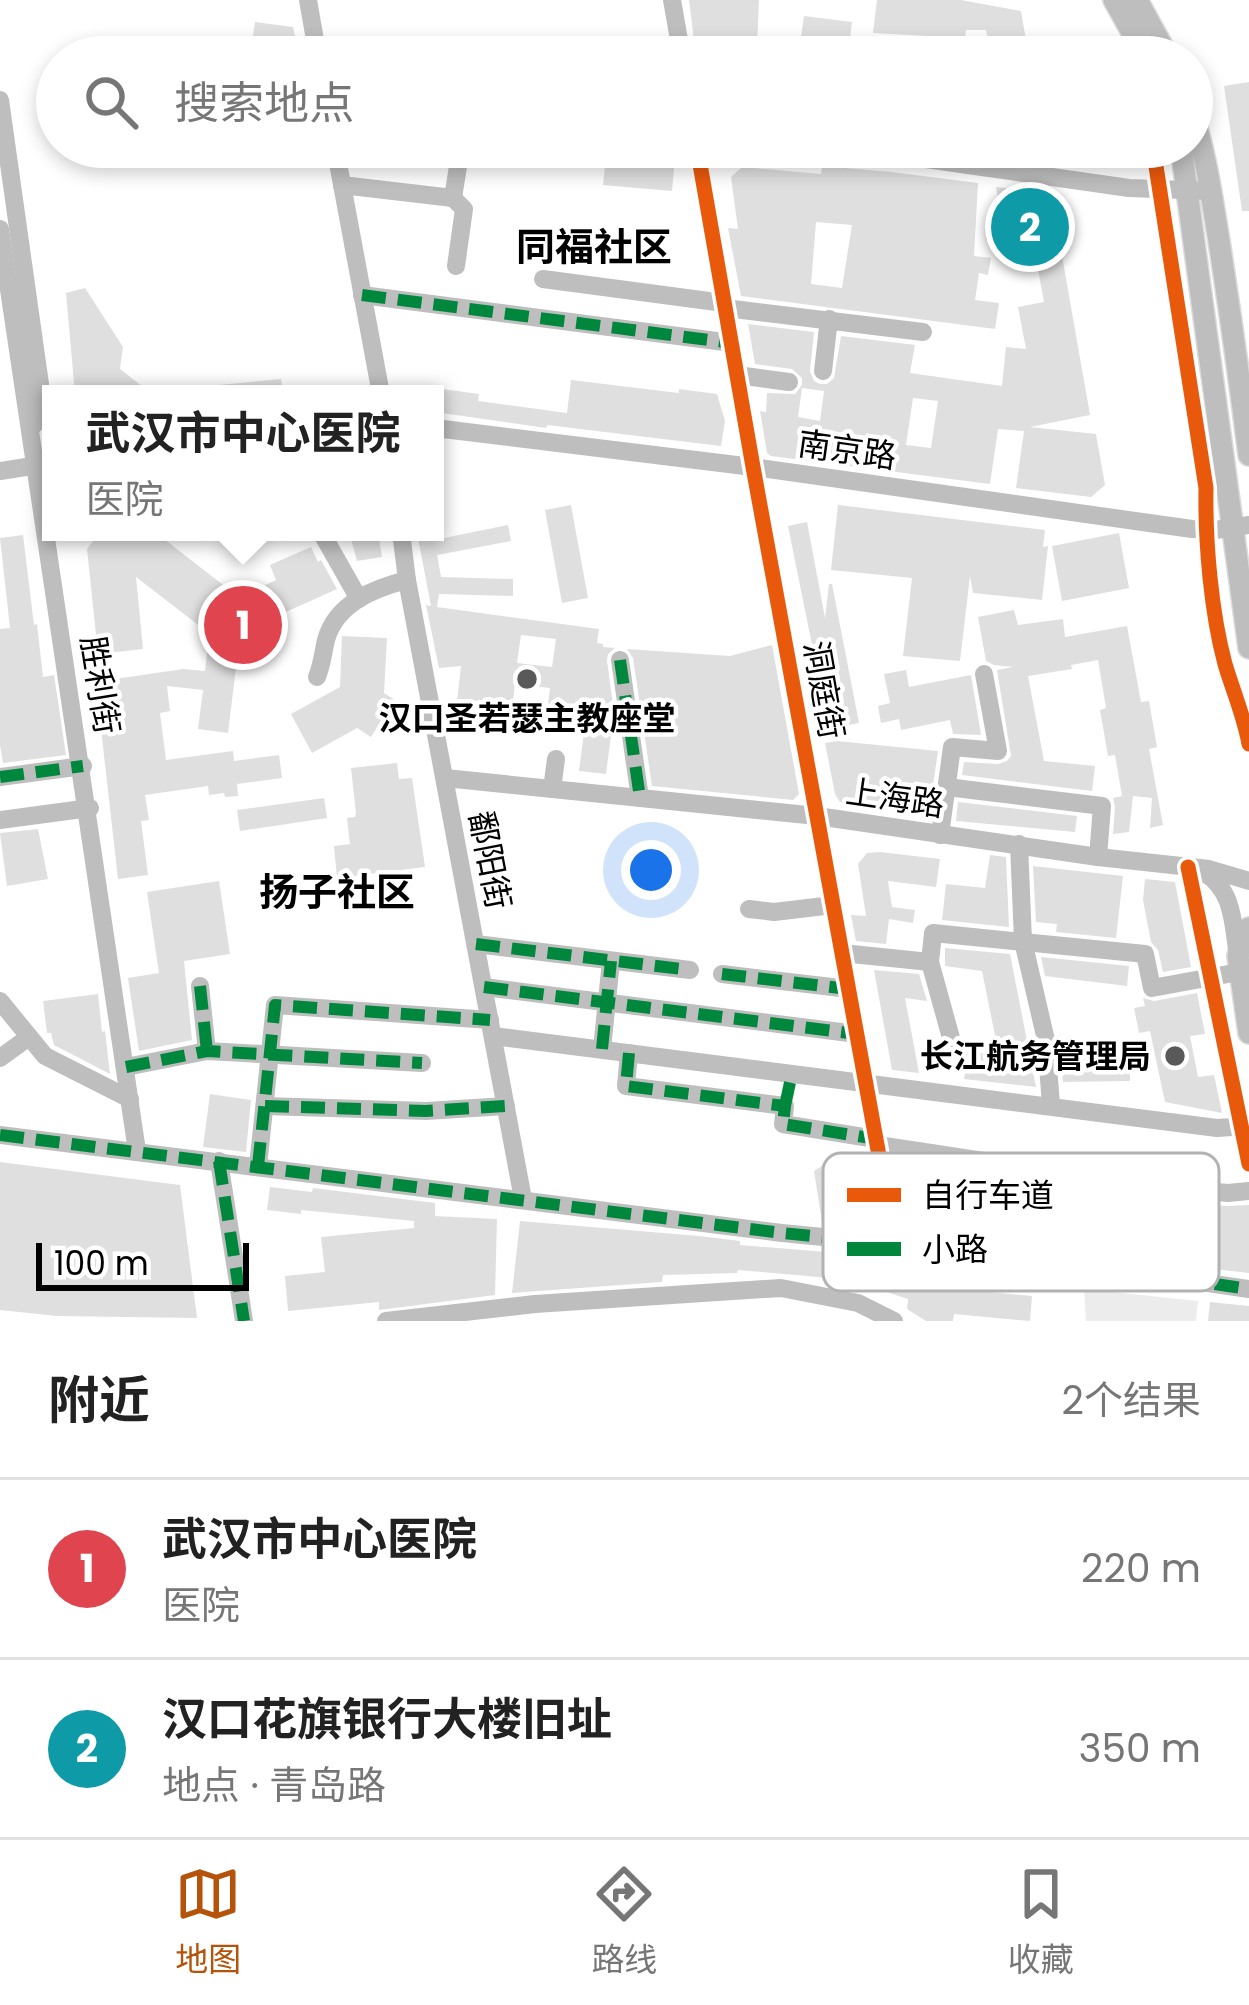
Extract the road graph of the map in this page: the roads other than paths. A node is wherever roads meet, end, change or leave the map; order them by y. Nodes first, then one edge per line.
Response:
1 (308, 0) edge
2 (672, 0) edge
3 (1114, 0) edge
4 (1138, 0) edge
5 (314, 36) edge
6 (678, 36) edge
7 (1134, 36) edge
8 (1157, 36) edge
9 (0, 100) edge
10 (339, 168) edge
11 (458, 168) edge
12 (702, 168) edge
13 (987, 168) edge
14 (1189, 168) edge
15 (1200, 168) edge
16 (342, 185) junction
17 (1198, 191) junction
18 (453, 198) junction
19 (0, 229) edge
20 (456, 266) dead end
21 (543, 279) dead end
22 (362, 295) junction
23 (725, 305) junction
24 (829, 319) junction
25 (923, 332) dead end
26 (731, 343) junction
27 (823, 371) dead end
28 (737, 376) junction
29 (789, 382) dead end
30 (379, 385) edge
31 (444, 429) edge
32 (32, 436) junction
33 (1249, 455) edge
34 (42, 461) edge
35 (42, 464) edge
36 (753, 467) junction
37 (0, 471) edge
38 (1240, 526) edge
39 (53, 541) edge
40 (326, 541) edge
41 (402, 541) edge
42 (407, 580) junction
43 (359, 599) junction
44 (1249, 648) edge
45 (620, 660) dead end
46 (984, 674) dead end
47 (317, 677) dead end
48 (556, 758) dead end
49 (83, 766) junction
50 (0, 778) edge
51 (445, 778) junction
52 (947, 788) junction
53 (552, 789) junction
54 (640, 798) junction
55 (89, 808) junction
56 (817, 816) junction
57 (0, 820) edge
58 (940, 835) junction
59 (1019, 844) junction
60 (1098, 857) junction
61 (1194, 867) junction
62 (1249, 881) edge
63 (833, 905) junction
64 (749, 909) dead end
65 (1249, 928) edge
66 (1022, 941) junction
67 (476, 944) junction
68 (842, 953) junction
69 (611, 961) junction
70 (930, 962) junction
71 (1239, 964) junction
72 (691, 970) dead end
73 (722, 974) dead end
74 (200, 986) dead end
75 (484, 987) junction
76 (849, 989) junction
77 (0, 1001) edge
78 (607, 1003) junction
79 (491, 1028) junction
80 (1249, 1033) edge
81 (857, 1034) junction
82 (29, 1036) junction
83 (951, 1038) dead end
84 (602, 1049) junction
85 (207, 1052) junction
86 (629, 1053) junction
87 (271, 1056) junction
88 (0, 1058) edge
89 (422, 1064) dead end
90 (126, 1067) junction
91 (792, 1073) junction
92 (866, 1082) junction
93 (130, 1099) junction
94 (1051, 1105) junction
95 (265, 1106) junction
96 (506, 1106) junction
97 (785, 1106) junction
98 (1249, 1126) edge
99 (0, 1135) edge
100 (877, 1142) junction
101 (137, 1151) junction
102 (879, 1153) edge
103 (942, 1153) edge
104 (220, 1161) junction
105 (258, 1166) junction
106 (1219, 1191) edge
107 (1249, 1191) edge
108 (524, 1198) junction
109 (823, 1237) edge
110 (1219, 1285) edge
111 (1249, 1289) edge
112 (537, 1312) edge
113 (244, 1321) edge
114 (386, 1321) edge
115 (894, 1321) edge

1 - 5 street
2 - 6 street
3 - 7 main road
4 - 8 main road
9 - 32 street
10 - 16 street
11 - 18 street
12 - 23 street, 洞庭街
13 - 17 street
14 - 17 main road
15 - 17 main road
16 - 18 street
16 - 22 street
17 - 33 main road
17 - 38 main road
18 - 20 street
19 - 32 street, 胜利街
21 - 23 street
22 - 26 street
22 - 30 street
23 - 24 street
23 - 26 street, 洞庭街
24 - 25 street
24 - 27 street
26 - 28 street, 洞庭街
28 - 29 street
28 - 36 street, 洞庭街
31 - 36 street, 南京路
32 - 34 street, 胜利街
35 - 37 street
36 - 38 street, 南京路
36 - 56 street, 洞庭街
38 - 44 main road
39 - 49 street, 胜利街
40 - 43 street
41 - 42 street, 鄱阳街
42 - 43 street
42 - 51 street, 鄱阳街
43 - 47 street
45 - 54 street
46 - 52 street
48 - 53 street
49 - 50 street
49 - 55 street, 胜利街
51 - 53 street, 上海路
51 - 67 street, 鄱阳街
52 - 58 street
52 - 60 street
53 - 54 street, 上海路
54 - 56 street, 上海路
55 - 57 street
55 - 90 street, 胜利街
56 - 58 street, 上海路
56 - 63 street, 洞庭街
58 - 59 street, 上海路
59 - 60 street, 上海路
59 - 66 street
60 - 61 street, 上海路
61 - 62 street, 上海路
61 - 71 street
63 - 64 street
63 - 68 street, 洞庭街
65 - 71 main road
66 - 70 street
66 - 71 street
66 - 94 street
67 - 69 street
67 - 75 street, 鄱阳街
68 - 70 street
68 - 76 street, 洞庭街
69 - 72 street
69 - 78 street
70 - 83 street
71 - 80 main road
73 - 76 street
74 - 85 street
75 - 78 street
75 - 79 street, 鄱阳街
76 - 81 street, 洞庭街
77 - 82 street
78 - 81 street
78 - 84 street
79 - 84 street
79 - 87 street
79 - 96 street, 鄱阳街
81 - 92 street, 洞庭街
82 - 88 street
82 - 93 street
84 - 86 street
85 - 87 street
85 - 90 street
86 - 91 street
86 - 97 street
87 - 89 street
87 - 95 street
90 - 93 street, 胜利街
91 - 92 street
91 - 97 street
92 - 94 street
92 - 100 street, 洞庭街
93 - 101 street, 胜利街
94 - 98 street
95 - 96 street
95 - 105 street
96 - 108 street, 鄱阳街
97 - 100 street
99 - 101 street
100 - 102 street, 洞庭街
100 - 103 street
101 - 104 street
104 - 105 street
104 - 113 street
105 - 108 street
106 - 107 street
108 - 109 street
110 - 111 street
112 - 114 street
112 - 115 street

